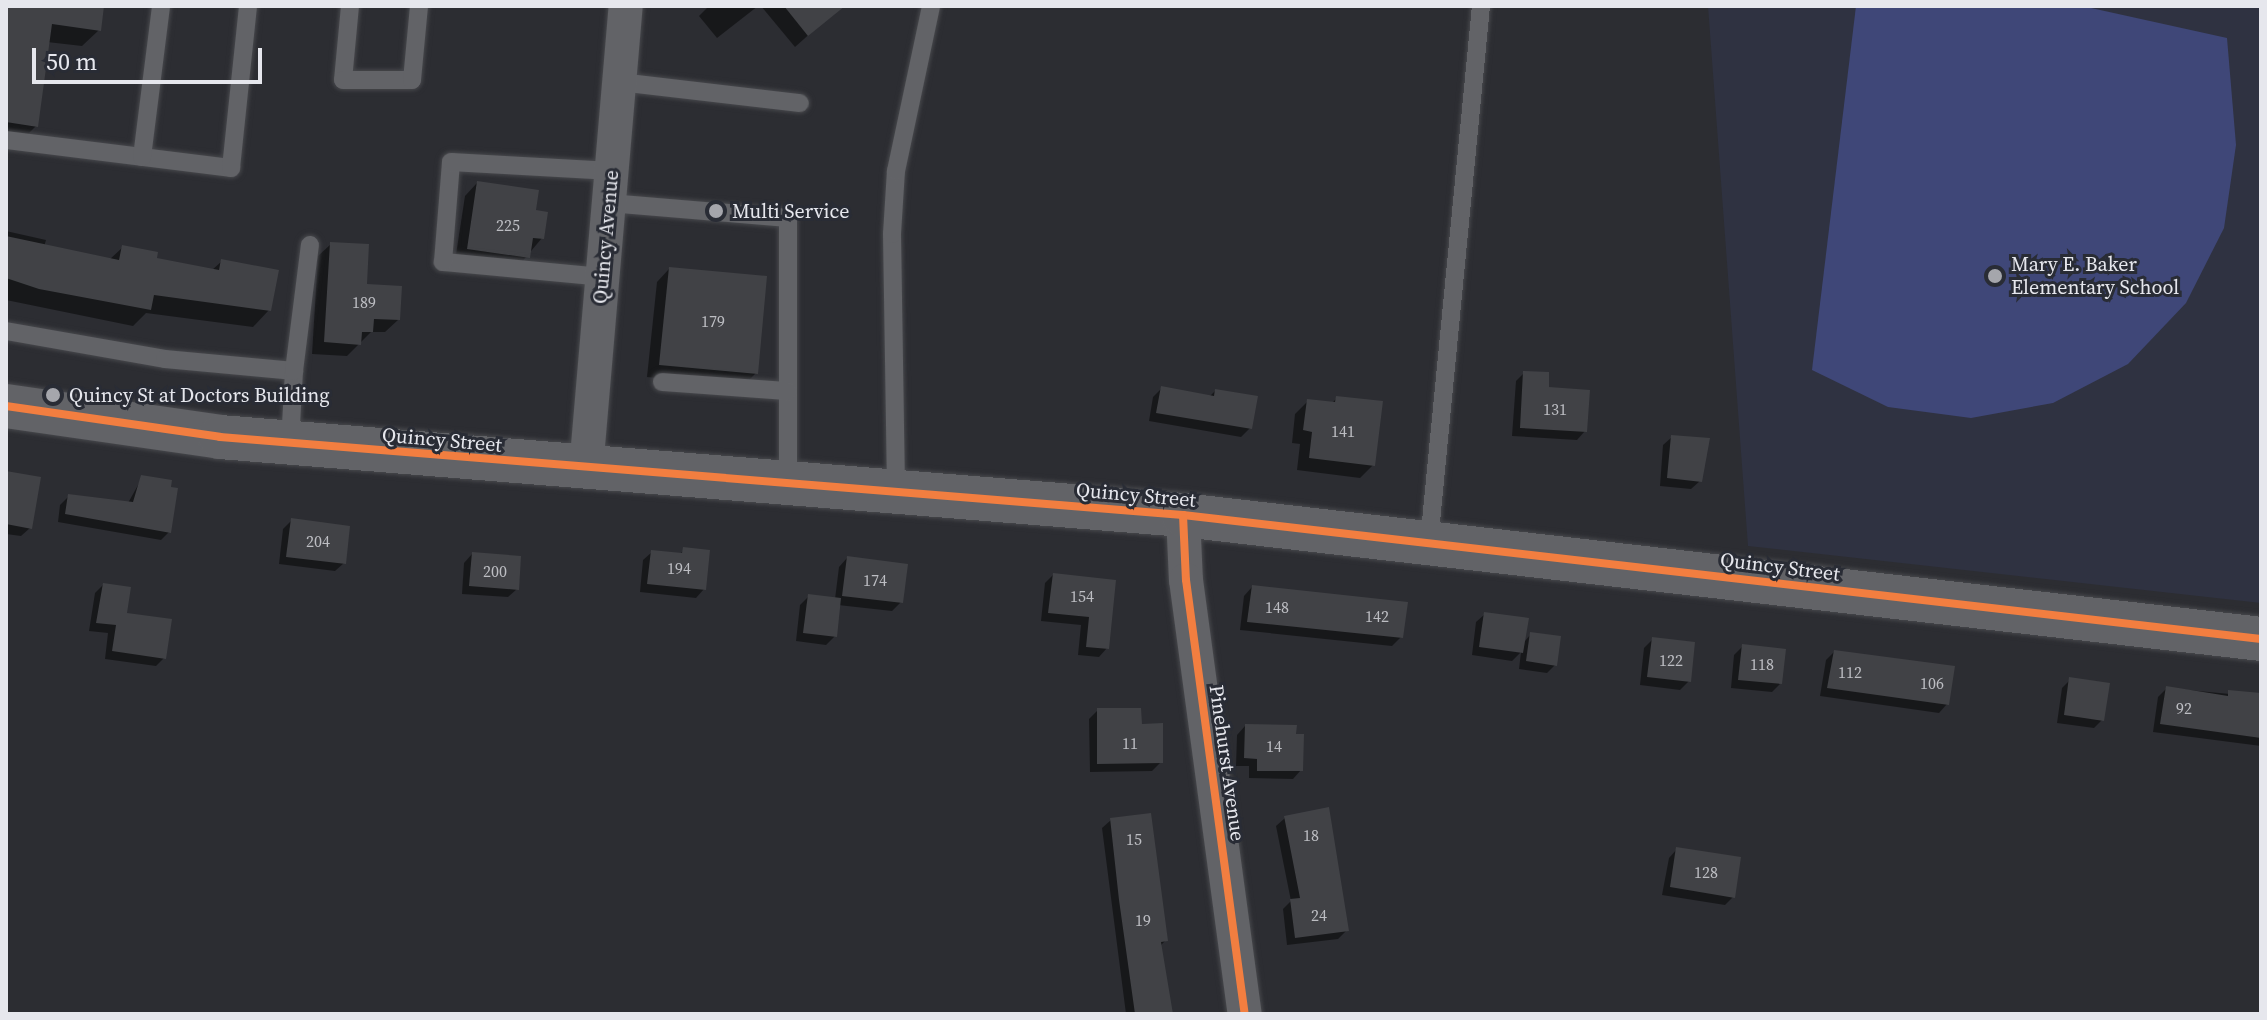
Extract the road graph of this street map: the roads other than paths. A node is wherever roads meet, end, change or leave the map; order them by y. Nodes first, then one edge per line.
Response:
1 (161, 6) edge
2 (248, 6) edge
3 (350, 6) edge
4 (419, 6) edge
5 (626, 6) edge
6 (931, 6) edge
7 (1481, 6) edge
8 (620, 82) junction
9 (800, 103) dead end
10 (6, 140) edge
11 (142, 157) junction
12 (610, 187) junction
13 (310, 245) dead end
14 (603, 277) junction
15 (6, 331) edge
16 (294, 371) junction
17 (662, 382) dead end
18 (788, 391) junction
19 (6, 406) edge
20 (290, 443) junction
21 (586, 469) junction
22 (788, 481) junction
23 (896, 488) junction
24 (1183, 515) junction
25 (1429, 542) junction
26 (2261, 639) edge
27 (1245, 1014) edge

1 - 11 lane
2 - 11 lane
3 - 4 lane
5 - 8 street, Quincy Avenue
6 - 23 lane
7 - 25 lane
8 - 9 lane
8 - 12 street, Quincy Avenue
10 - 11 lane
12 - 14 street, Quincy Avenue
12 - 14 lane
12 - 18 lane
13 - 16 lane
14 - 21 street, Quincy Avenue
15 - 16 lane
16 - 20 lane
17 - 18 lane
18 - 22 lane
19 - 20 main road, Quincy Street
20 - 21 main road, Quincy Street
21 - 22 main road, Quincy Street
22 - 23 main road, Quincy Street
23 - 24 main road, Quincy Street
24 - 25 main road, Quincy Street
24 - 27 street, Pinehurst Avenue
25 - 26 main road, Quincy Street

